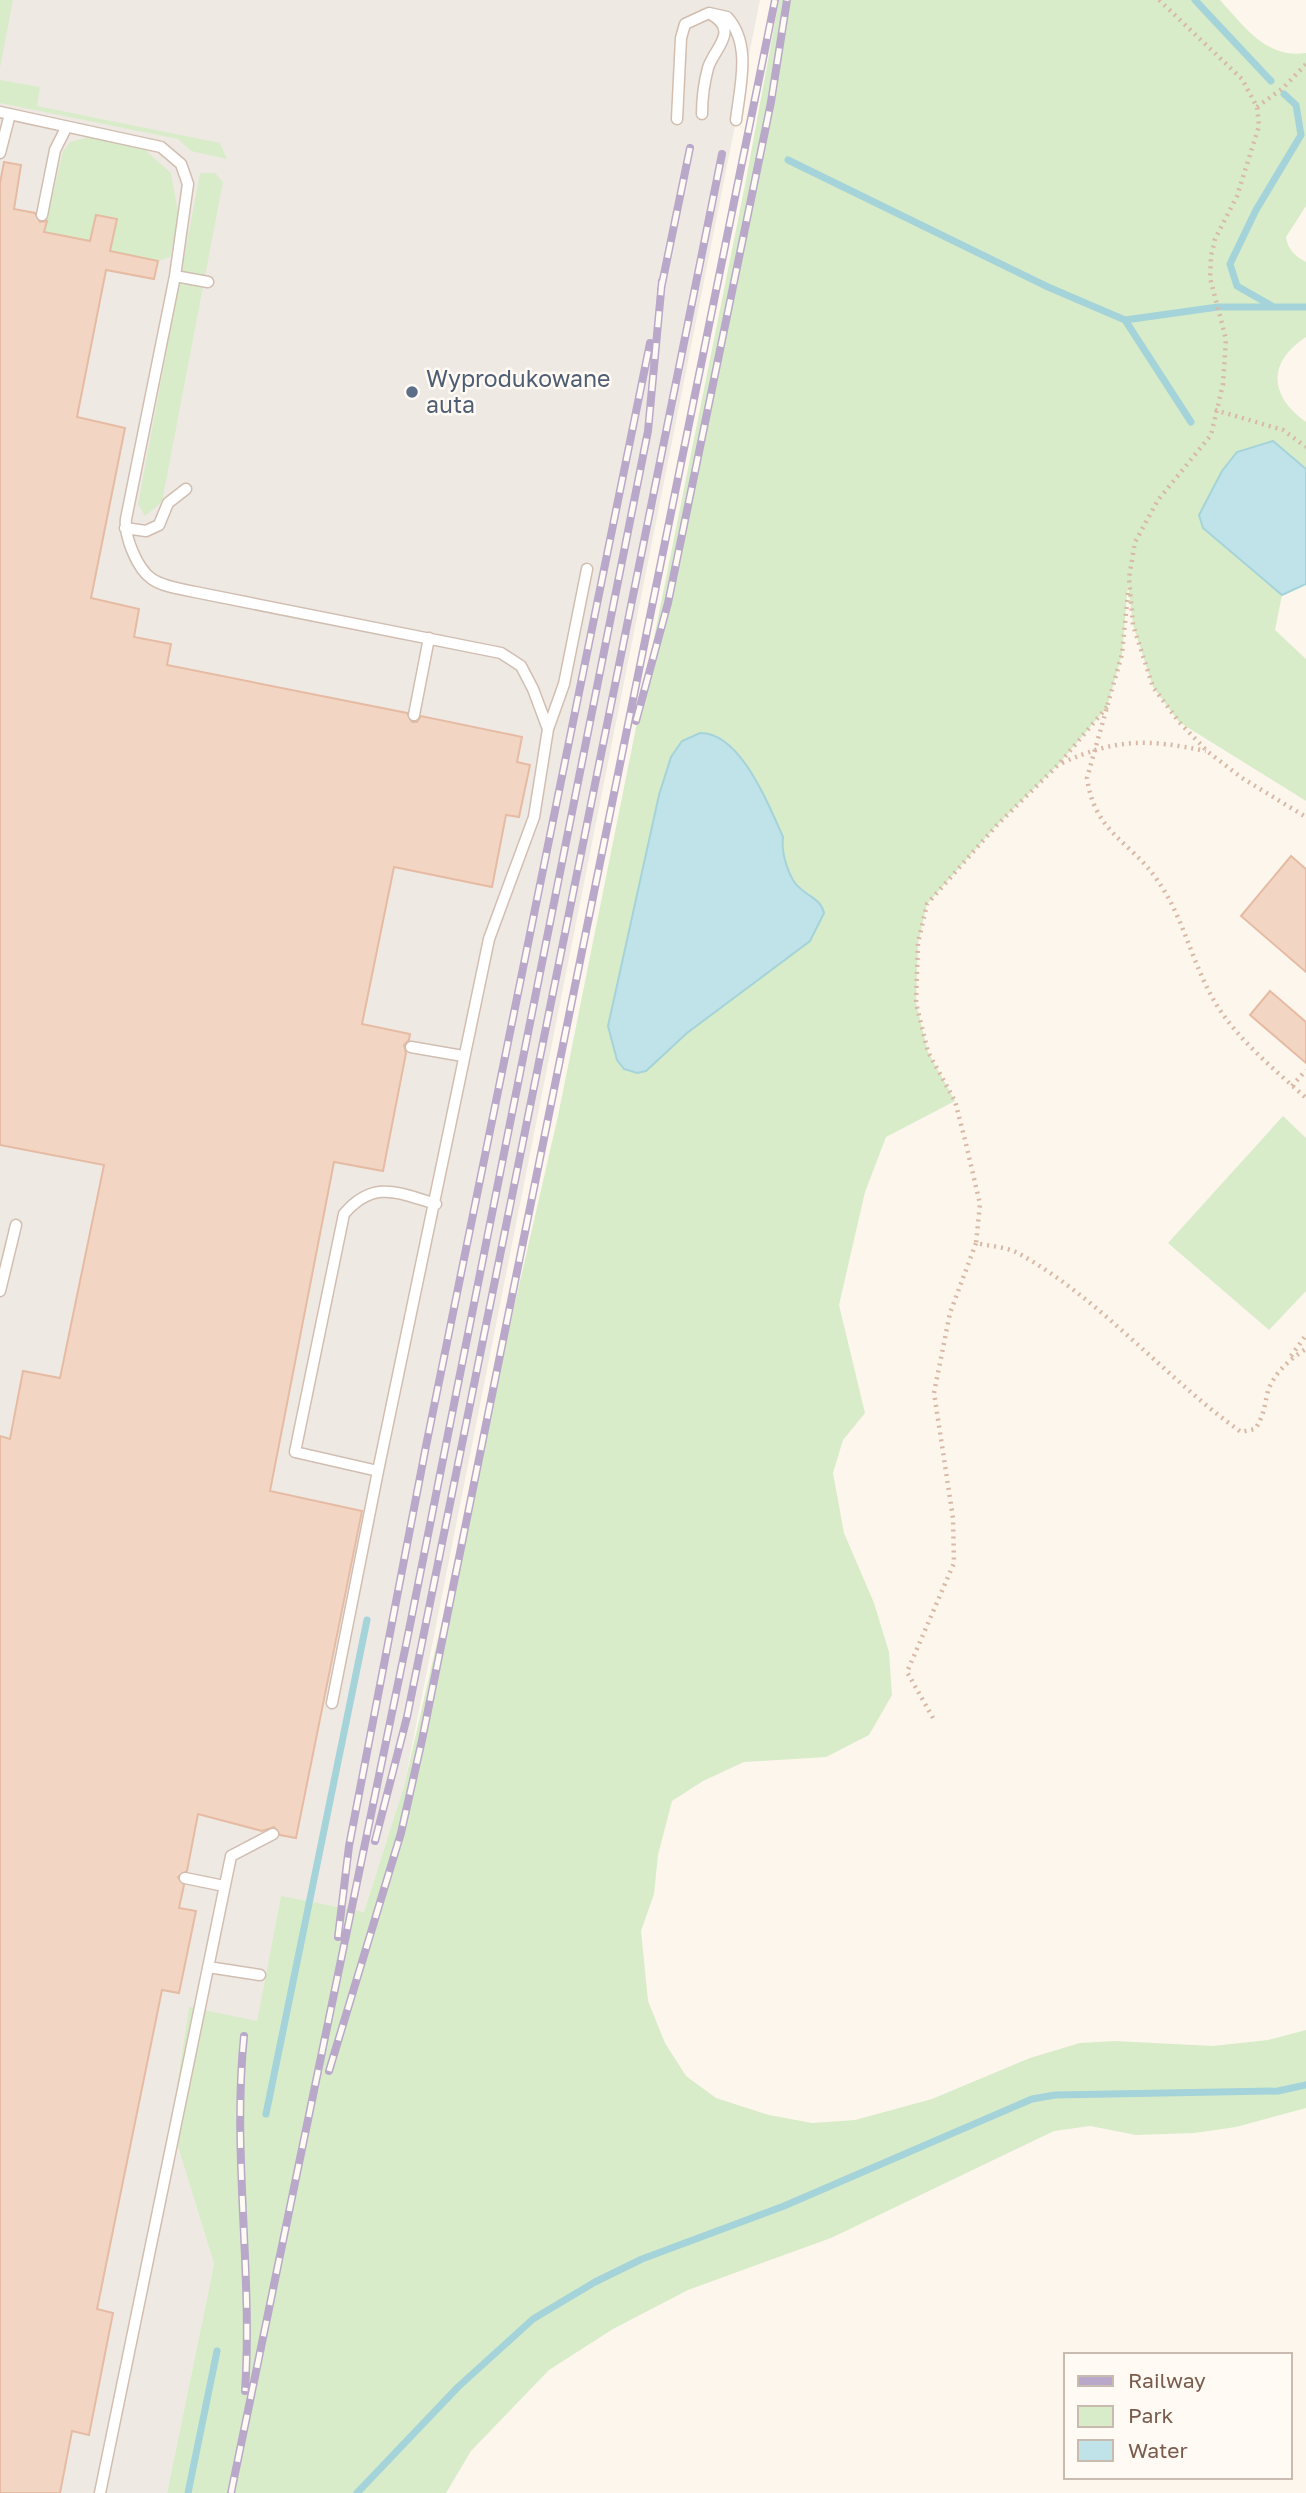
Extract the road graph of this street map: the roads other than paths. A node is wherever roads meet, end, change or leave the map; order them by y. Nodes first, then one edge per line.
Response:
1 (709, 13) junction
2 (5, 113) edge
3 (702, 114) dead end
4 (677, 118) dead end
5 (736, 120) dead end
6 (66, 128) junction
7 (0, 153) edge
8 (42, 215) dead end
9 (175, 276) junction
10 (208, 282) dead end
11 (186, 489) dead end
12 (125, 528) junction
13 (587, 569) dead end
14 (429, 638) junction
15 (414, 715) dead end
16 (548, 729) junction
17 (411, 1047) dead end
18 (463, 1056) junction
19 (436, 1204) junction
20 (16, 1225) dead end
21 (0, 1291) edge
22 (378, 1471) junction
23 (332, 1703) dead end
24 (273, 1834) dead end
25 (186, 1878) dead end
26 (224, 1886) junction
27 (208, 1967) junction
28 (260, 1975) dead end
29 (100, 2493) edge

1 - 3 lane
1 - 4 lane
1 - 5 lane
2 - 6 lane
2 - 7 lane
6 - 8 lane
6 - 9 lane
9 - 10 lane
9 - 12 lane
11 - 12 lane
12 - 14 lane
13 - 16 lane
14 - 15 lane
14 - 16 lane
16 - 18 lane
17 - 18 lane
18 - 19 lane
19 - 22 lane
19 - 22 lane
20 - 21 lane
22 - 23 lane
24 - 26 lane
25 - 26 lane
26 - 27 lane
27 - 28 lane
27 - 29 lane

